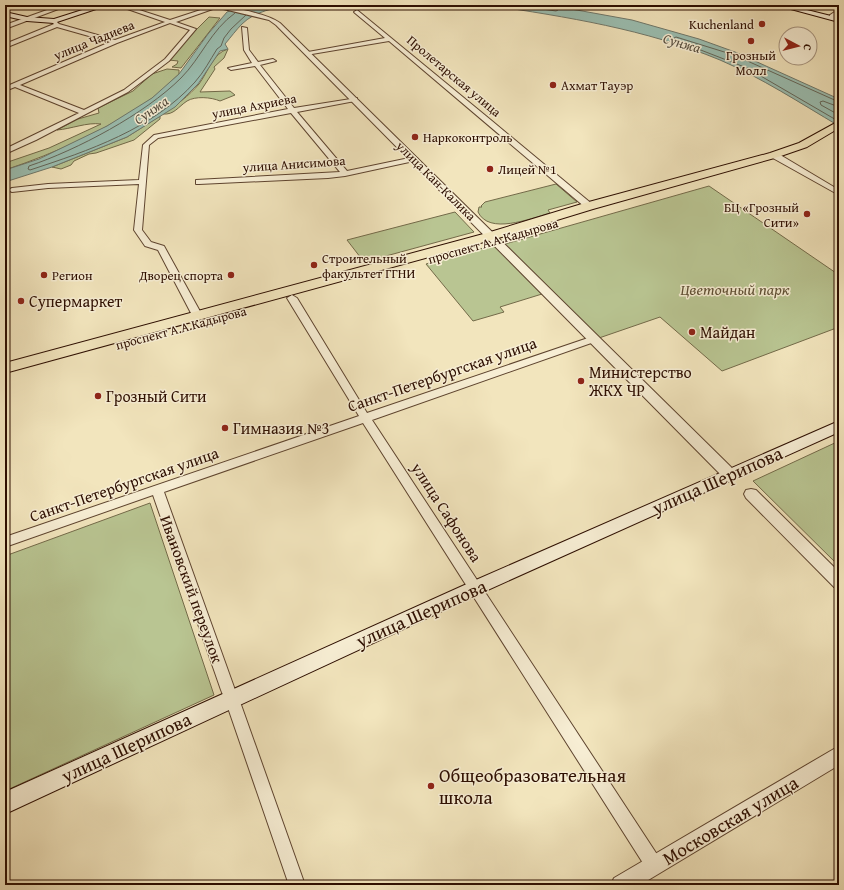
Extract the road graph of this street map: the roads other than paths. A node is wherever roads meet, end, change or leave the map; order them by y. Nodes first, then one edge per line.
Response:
1 (66, 5) edge
2 (105, 5) edge
3 (119, 5) edge
4 (215, 5) edge
5 (779, 5) edge
6 (789, 5) edge
7 (839, 11) edge
8 (357, 12) dead end
9 (6, 14) edge
10 (835, 18) edge
11 (27, 19) junction
12 (169, 22) junction
13 (56, 23) junction
14 (5, 27) edge
15 (244, 28) dead end
16 (390, 39) junction
17 (115, 42) junction
18 (5, 46) edge
19 (308, 54) junction
20 (273, 61) dead end
21 (256, 64) junction
22 (231, 68) dead end
23 (15, 85) junction
24 (5, 89) edge
25 (355, 99) junction
26 (293, 110) junction
27 (85, 113) junction
28 (838, 128) edge
29 (5, 152) edge
30 (779, 157) junction
31 (414, 159) junction
32 (345, 174) junction
33 (143, 182) junction
34 (199, 182) dead end
35 (12, 190) dead end
36 (839, 193) edge
37 (589, 206) junction
38 (493, 238) junction
39 (292, 298) junction
40 (197, 315) junction
41 (594, 339) junction
42 (5, 368) edge
43 (5, 377) edge
44 (365, 418) junction
45 (839, 426) edge
46 (729, 474) junction
47 (156, 489) junction
48 (751, 494) dead end
49 (5, 542) edge
50 (839, 582) edge
51 (476, 588) junction
52 (230, 694) junction
53 (839, 755) edge
54 (5, 803) edge
55 (654, 865) junction
56 (297, 885) edge
57 (620, 885) edge

1 - 11 street
2 - 13 main road
3 - 12 street
4 - 12 street, улица Чадиева
4 - 19 street, улица Кан-Калика
5 - 10 main road
6 - 10 main road
7 - 10 street
8 - 16 street, Пролетарская улица
9 - 11 main road
11 - 13 main road
11 - 14 street
12 - 17 street, улица Чадиева
12 - 27 street
13 - 17 street
13 - 18 street
15 - 21 street
16 - 19 street
16 - 37 street, Пролетарская улица
17 - 23 street, улица Чадиева
19 - 25 street, улица Кан-Калика
20 - 21 street
21 - 22 street
21 - 26 street
23 - 24 street, улица Чадиева
23 - 27 street
25 - 26 street, улица Ахриева
25 - 31 street, улица Кан-Калика
26 - 32 street
26 - 33 street, улица Ахриева
27 - 29 street
28 - 30 main road, проспект А.А.Кадырова
30 - 36 street
30 - 37 main road, проспект А.А.Кадырова
30 - 38 main road, проспект А.А.Кадырова
31 - 32 street, улица Анисимова
31 - 38 street, улица Кан-Калика
32 - 34 street, улица Анисимова
33 - 35 street
33 - 40 street
37 - 38 main road, проспект А.А.Кадырова
38 - 39 main road, проспект А.А.Кадырова
38 - 40 main road, проспект А.А.Кадырова
38 - 41 street, улица Кан-Калика
39 - 43 main road, проспект А.А.Кадырова
39 - 44 street, улица Сафонова
40 - 42 main road, проспект А.А.Кадырова
41 - 44 street, Санкт-Петербургская улица
41 - 46 street, улица Кан-Калика
44 - 47 street, Санкт-Петербургская улица
44 - 51 street, улица Сафонова
45 - 46 main road, улица Шерипова
46 - 51 main road, улица Шерипова
47 - 49 street, Санкт-Петербургская улица
47 - 52 street, Ивановский переулок
48 - 50 street
51 - 52 main road, улица Шерипова
51 - 55 street, улица Сафонова
52 - 54 main road, улица Шерипова
52 - 56 street, Ивановский переулок
53 - 55 street, Московская улица
55 - 57 street, Московская улица

